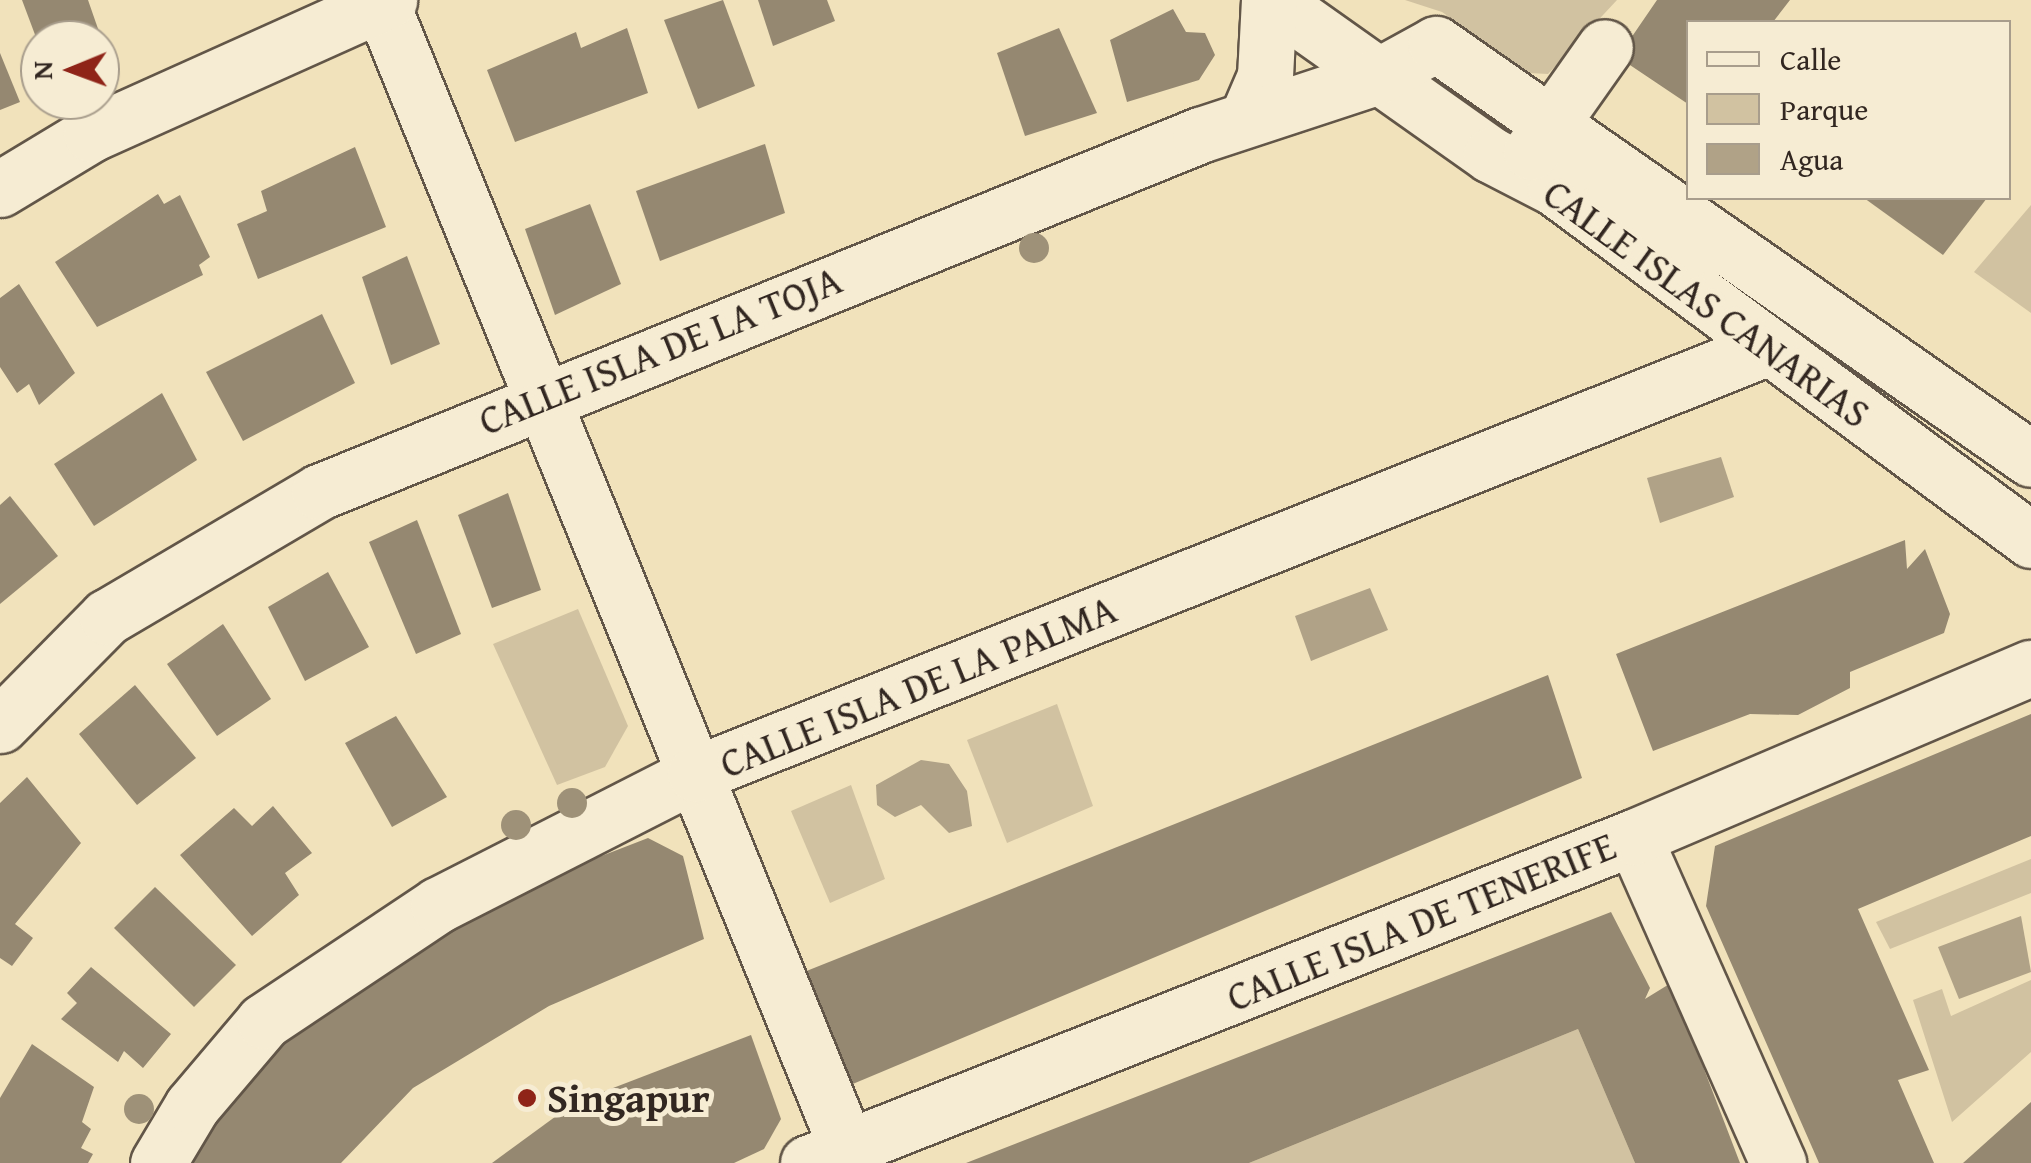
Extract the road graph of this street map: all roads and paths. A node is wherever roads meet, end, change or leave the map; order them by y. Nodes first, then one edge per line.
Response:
1 (1271, 0) edge
2 (383, 1) edge
3 (1605, 47) dead end
4 (1376, 77) junction
5 (1247, 118) junction
6 (1554, 122) junction
7 (1520, 167) junction
8 (0, 189) edge
9 (1769, 347) junction
10 (540, 397) junction
11 (2031, 460) edge
12 (2031, 540) edge
13 (2031, 668) edge
14 (0, 726) edge
15 (696, 774) junction
16 (1643, 858) dead end
17 (836, 1158) edge
18 (158, 1163) edge
19 (1778, 1163) edge

1 - 4 street, CALLE ISLAS CANARIAS
1 - 5 street
2 - 8 street
2 - 10 street
3 - 6 street
4 - 5 street, CALLE ISLA DE LA TOJA
4 - 6 street, CALLE ISLAS CANARIAS
4 - 7 street, CALLE ISLAS CANARIAS
5 - 10 street, CALLE ISLA DE LA TOJA
6 - 7 street
6 - 11 street, CALLE ISLAS CANARIAS
7 - 9 street, CALLE ISLAS CANARIAS
9 - 12 street, CALLE ISLAS CANARIAS
9 - 15 street, CALLE ISLA DE LA PALMA
10 - 14 street, CALLE ISLA DE LA TOJA
10 - 15 street
13 - 17 street, CALLE ISLA DE TENERIFE
15 - 17 street
15 - 18 street, CALLE ISLA DE LA PALMA
16 - 19 street

